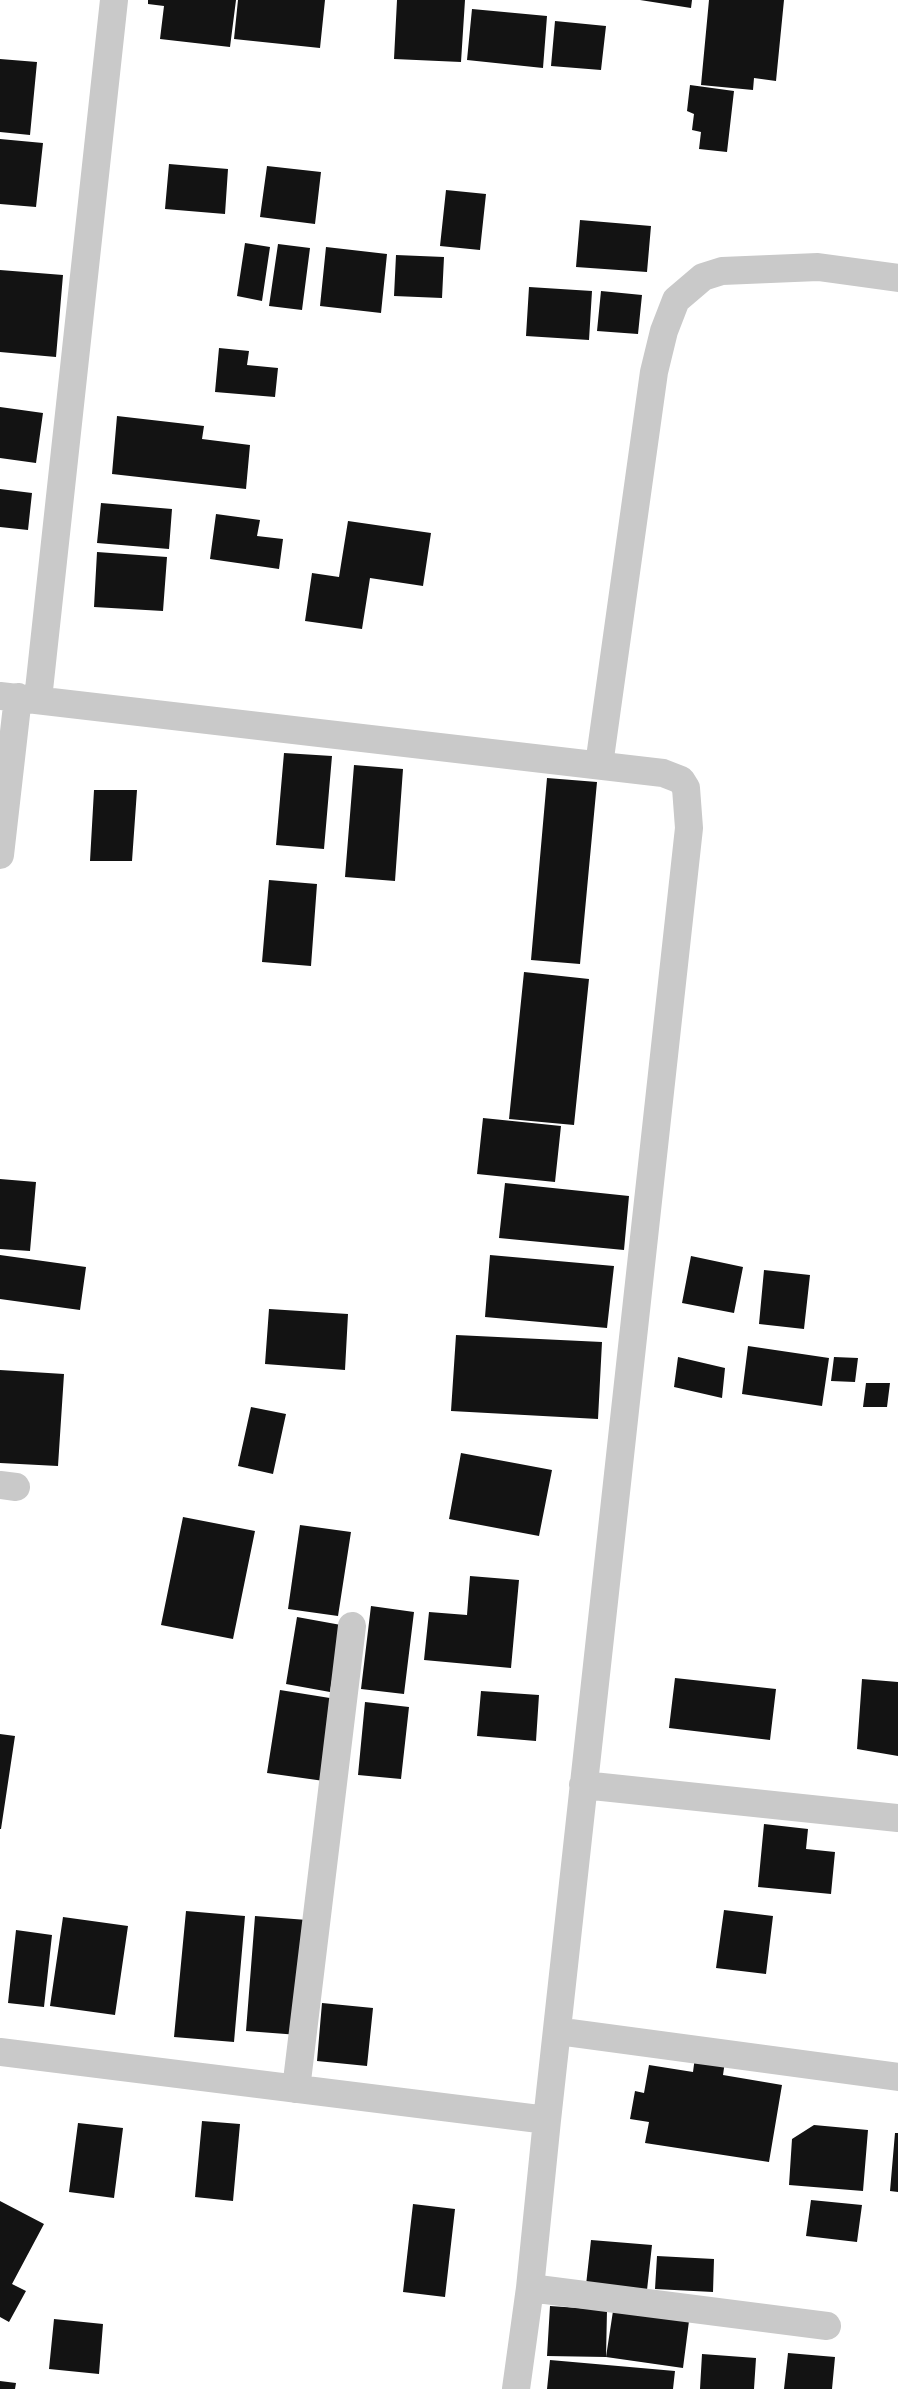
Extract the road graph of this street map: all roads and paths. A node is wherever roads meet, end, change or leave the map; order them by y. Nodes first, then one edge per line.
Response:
1 (114, 0) edge
2 (898, 278) edge
3 (18, 698) edge
4 (599, 765) junction
5 (0, 854) edge
6 (352, 1626) dead end
7 (583, 1785) junction
8 (898, 1818) edge
9 (557, 2031) junction
10 (0, 2052) edge
11 (898, 2077) edge
12 (296, 2089) junction
13 (547, 2120) junction
14 (530, 2288) junction
15 (827, 2326) dead end
16 (516, 2389) edge

1 - 3 street
2 - 4 street
3 - 4 street
3 - 5 street
4 - 7 street
6 - 12 street
7 - 8 street
7 - 9 street
9 - 11 street
9 - 13 street
10 - 12 street
12 - 13 street
13 - 14 street
14 - 15 street
14 - 16 street

